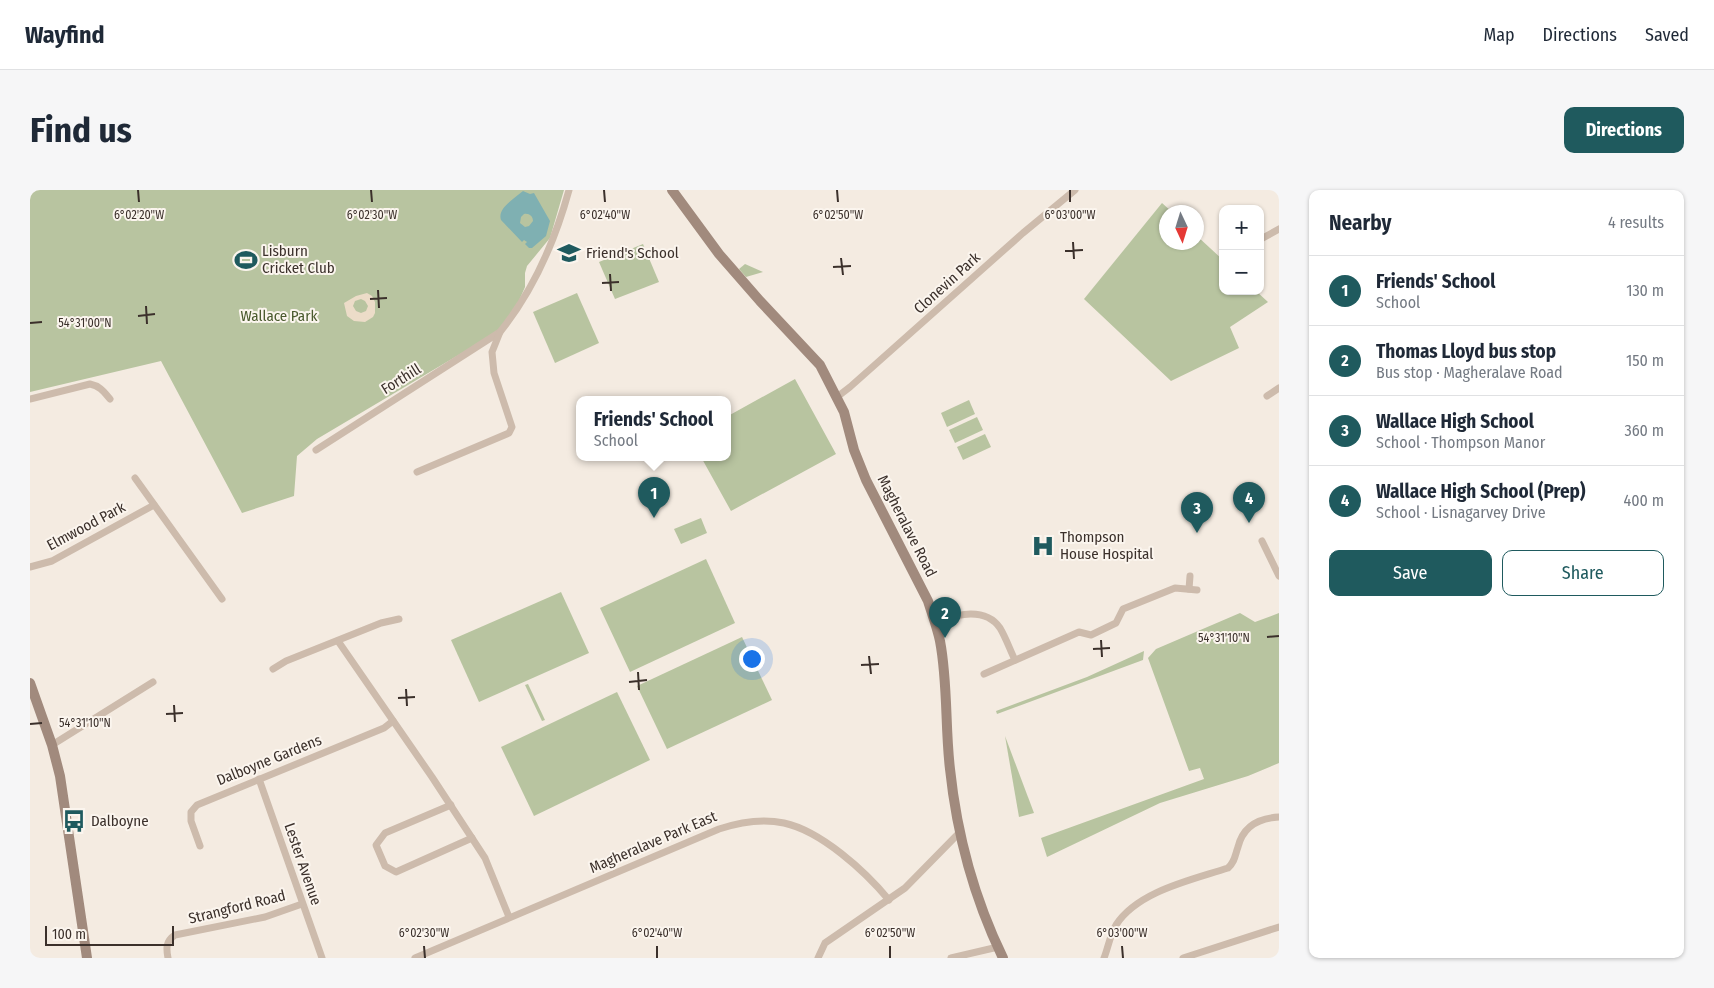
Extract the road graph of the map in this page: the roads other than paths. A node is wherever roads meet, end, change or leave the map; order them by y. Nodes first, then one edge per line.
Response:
1 (569, 190) edge
2 (672, 190) edge
3 (1075, 190) edge
4 (1279, 229) edge
5 (1264, 237) edge
6 (500, 332) junction
7 (1279, 388) edge
8 (1267, 396) dead end
9 (837, 397) junction
10 (30, 399) edge
11 (110, 399) dead end
12 (316, 450) dead end
13 (417, 472) dead end
14 (135, 478) dead end
15 (154, 505) junction
16 (1262, 541) dead end
17 (30, 567) edge
18 (1278, 572) edge
19 (1190, 576) dead end
20 (1189, 589) junction
21 (1197, 590) dead end
22 (222, 599) dead end
23 (399, 619) dead end
24 (935, 621) junction
25 (338, 642) junction
26 (1015, 660) junction
27 (272, 669) dead end
28 (984, 674) dead end
29 (153, 682) dead end
30 (30, 683) edge
31 (393, 721) junction
32 (52, 745) junction
33 (258, 779) junction
34 (451, 805) junction
35 (1279, 817) edge
36 (959, 833) junction
37 (472, 838) junction
38 (200, 846) dead end
39 (889, 900) junction
40 (302, 904) junction
41 (510, 918) junction
42 (1279, 927) edge
43 (998, 947) junction
44 (87, 958) edge
45 (168, 958) edge
46 (322, 958) edge
47 (415, 958) edge
48 (818, 958) edge
49 (951, 958) edge
50 (1003, 958) edge
51 (1104, 958) edge
52 (1183, 958) edge

1 - 6 street, Forthill
2 - 9 street, Magheralave Road
3 - 9 street, Clonevin Park
4 - 5 street
6 - 12 street, Forthill
6 - 13 street, Forthill
7 - 8 street
9 - 24 street, Magheralave Road
10 - 11 street
14 - 15 street
15 - 17 street, Elmwood Park
15 - 22 street
16 - 18 street
19 - 20 street
20 - 21 street
20 - 26 street
23 - 25 street
24 - 26 street
24 - 36 street, Magheralave Road
25 - 27 street
25 - 31 street
26 - 28 street
29 - 32 street
30 - 32 street
31 - 33 street, Dalboyne Gardens
31 - 34 street
32 - 44 street
33 - 38 street, Dalboyne Gardens
33 - 40 street, Lester Avenue
34 - 37 street
34 - 37 street
35 - 51 street
36 - 39 street
36 - 43 street, Magheralave Road
37 - 41 street
39 - 41 street, Magheralave Park East
39 - 48 street
40 - 45 street, Strangford Road
40 - 46 street, Lester Avenue
41 - 47 street, Magheralave Park East
42 - 52 street
43 - 49 street
43 - 50 street, Magheralave Road

